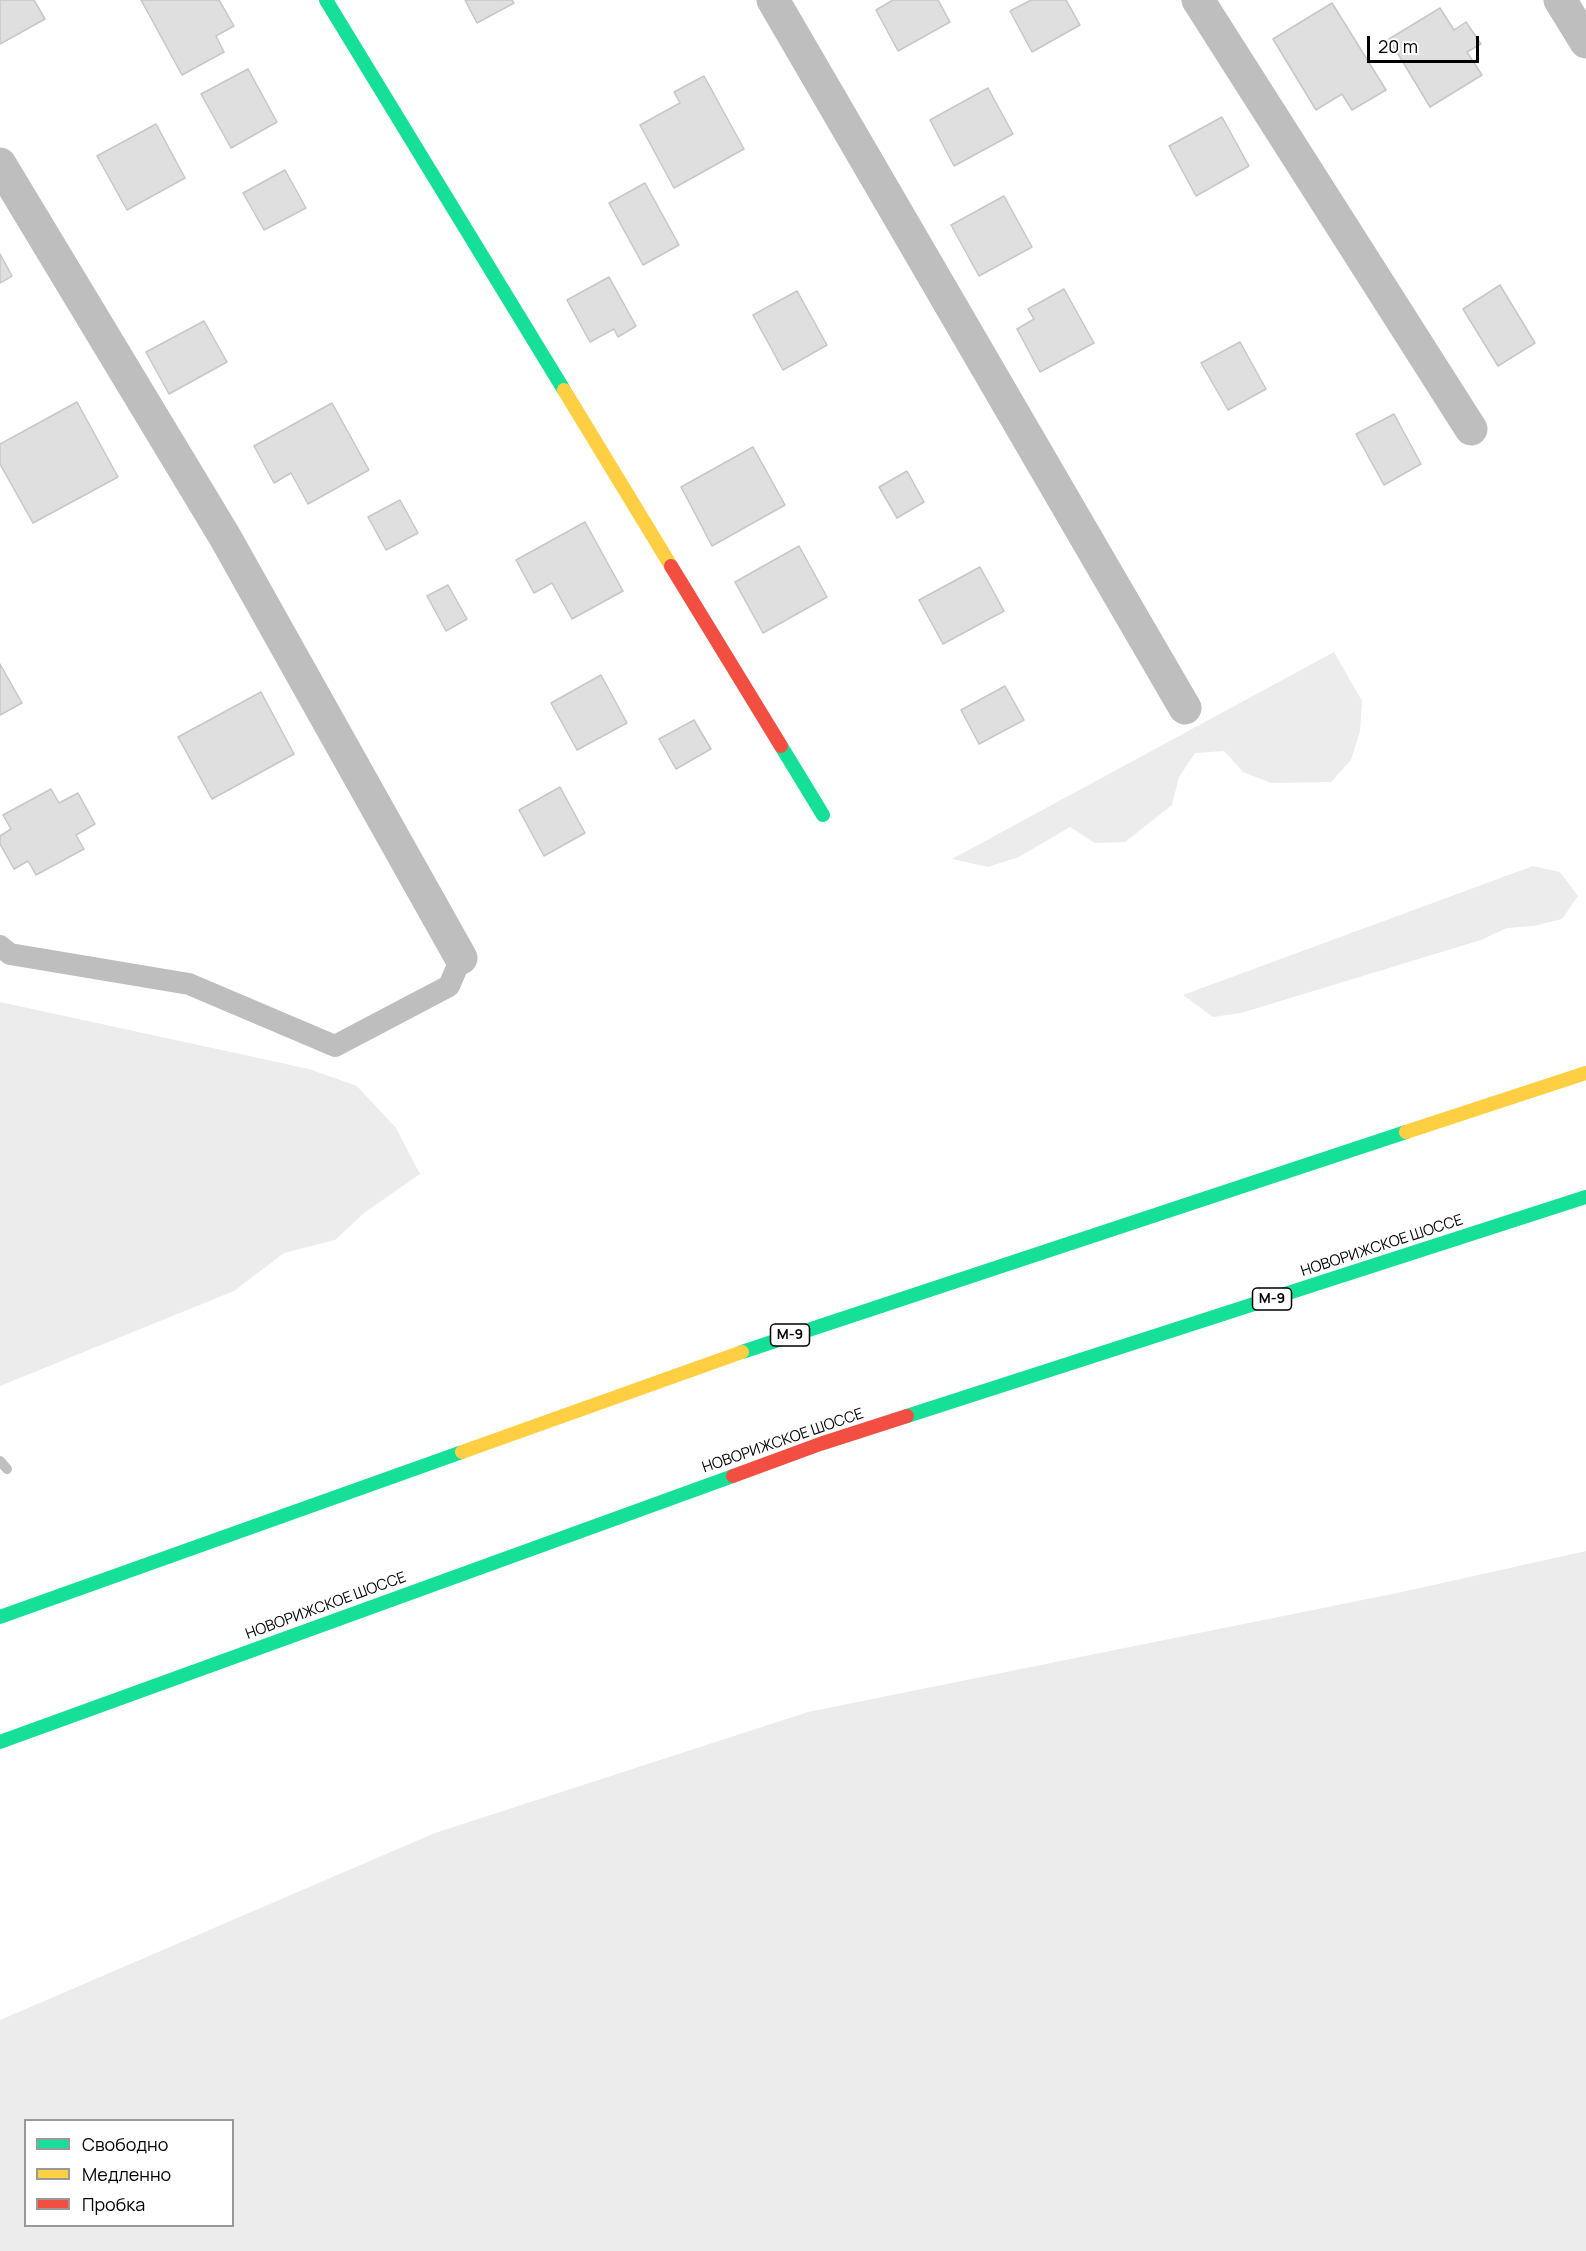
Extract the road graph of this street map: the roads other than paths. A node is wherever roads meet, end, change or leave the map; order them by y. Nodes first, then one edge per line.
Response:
1 (326, 0) edge
2 (773, 0) edge
3 (1198, 0) edge
4 (1560, 0) edge
5 (1586, 42) edge
6 (0, 165) edge
7 (1471, 429) dead end
8 (1185, 708) dead end
9 (824, 815) dead end
10 (0, 946) edge
11 (460, 958) joint
12 (1586, 1073) edge
13 (1586, 1197) edge
14 (0, 1617) edge
15 (0, 1742) edge

1 - 9 main road
2 - 8 street
3 - 7 street
4 - 5 street
6 - 11 street
10 - 11 lane
12 - 14 main road, М-9
13 - 15 main road, НОВОРИЖСКОЕ ШОССЕ / М-9

